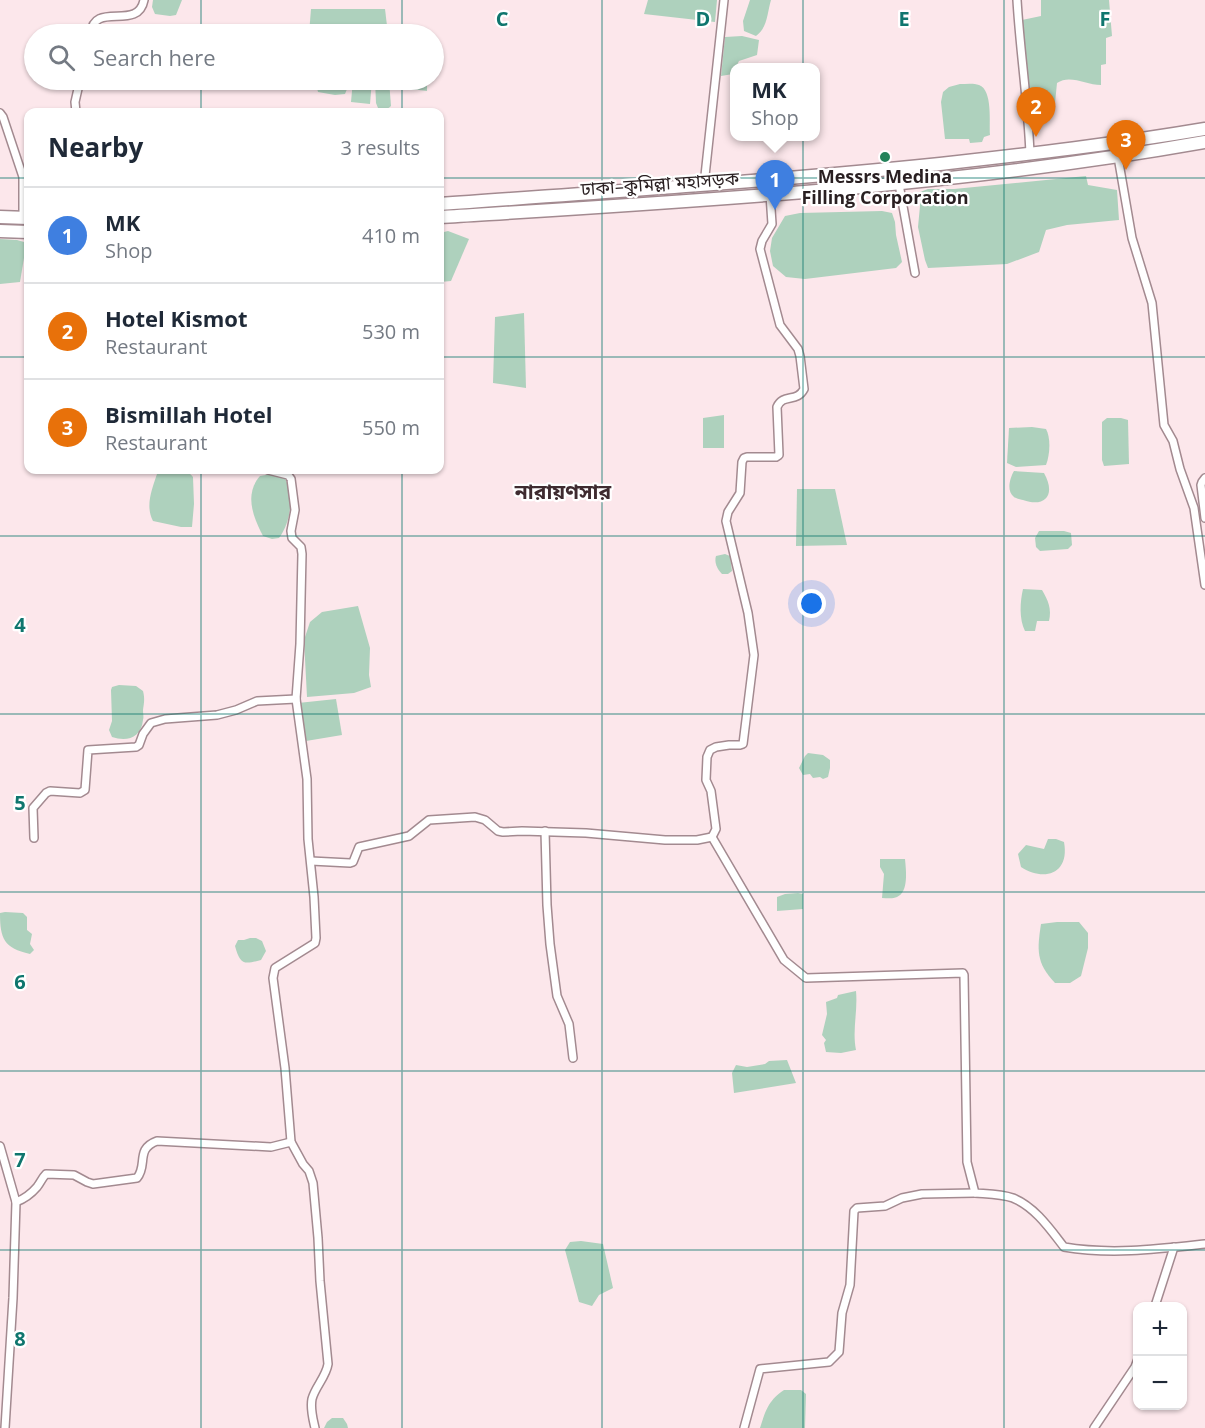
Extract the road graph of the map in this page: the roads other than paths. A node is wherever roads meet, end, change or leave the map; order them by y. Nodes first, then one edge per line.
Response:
1 (144, 0) edge
2 (724, 0) edge
3 (1017, 0) edge
4 (92, 24) edge
5 (78, 90) edge
6 (76, 108) edge
7 (0, 113) edge
8 (1205, 129) edge
9 (1205, 142) edge
10 (1030, 154) junction
11 (1118, 157) junction
12 (849, 173) junction
13 (899, 184) junction
14 (704, 185) junction
15 (851, 187) junction
16 (24, 191) edge
17 (770, 194) junction
18 (444, 204) edge
19 (0, 217) edge
20 (444, 217) edge
21 (24, 218) edge
22 (0, 231) edge
23 (24, 232) edge
24 (915, 273) dead end
25 (284, 474) edge
26 (1205, 478) edge
27 (1205, 518) edge
28 (1205, 585) edge
29 (296, 699) junction
30 (545, 831) junction
31 (712, 837) junction
32 (34, 838) dead end
33 (311, 861) junction
34 (573, 1058) dead end
35 (291, 1142) junction
36 (0, 1146) edge
37 (975, 1193) junction
38 (16, 1202) junction
39 (1205, 1244) edge
40 (1174, 1247) junction
41 (1156, 1302) edge
42 (1133, 1370) edge
43 (5, 1428) edge
44 (315, 1428) edge
45 (744, 1428) edge
46 (1094, 1428) edge

1 - 4 street
2 - 14 street
3 - 10 street
5 - 6 street
7 - 16 street
8 - 10 highway, ঢাকা–কুমিল্লা মহাসড়ক
9 - 11 highway, ঢাকা–কুমিল্লা মহাসড়ক
10 - 12 highway, ঢাকা–কুমিল্লা মহাসড়ক
11 - 13 highway, ঢাকা–কুমিল্লা মহাসড়ক
11 - 28 street
12 - 14 highway, ঢাকা–কুমিল্লা মহাসড়ক
12 - 15 highway
13 - 15 highway, ঢাকা–কুমিল্লা মহাসড়ক
13 - 24 street
14 - 18 highway, ঢাকা–কুমিল্লা মহাসড়ক
15 - 17 highway, ঢাকা–কুমিল্লা মহাসড়ক
17 - 20 highway, ঢাকা–কুমিল্লা মহাসড়ক
17 - 31 street
19 - 21 highway
22 - 23 highway
25 - 29 street
26 - 27 street
29 - 32 street
29 - 33 street
30 - 31 street
30 - 33 street
30 - 34 street
31 - 37 street
33 - 35 street
35 - 38 street
35 - 44 street
36 - 38 street
37 - 40 street
37 - 45 street
38 - 43 street
39 - 40 street
40 - 41 street
42 - 46 street

